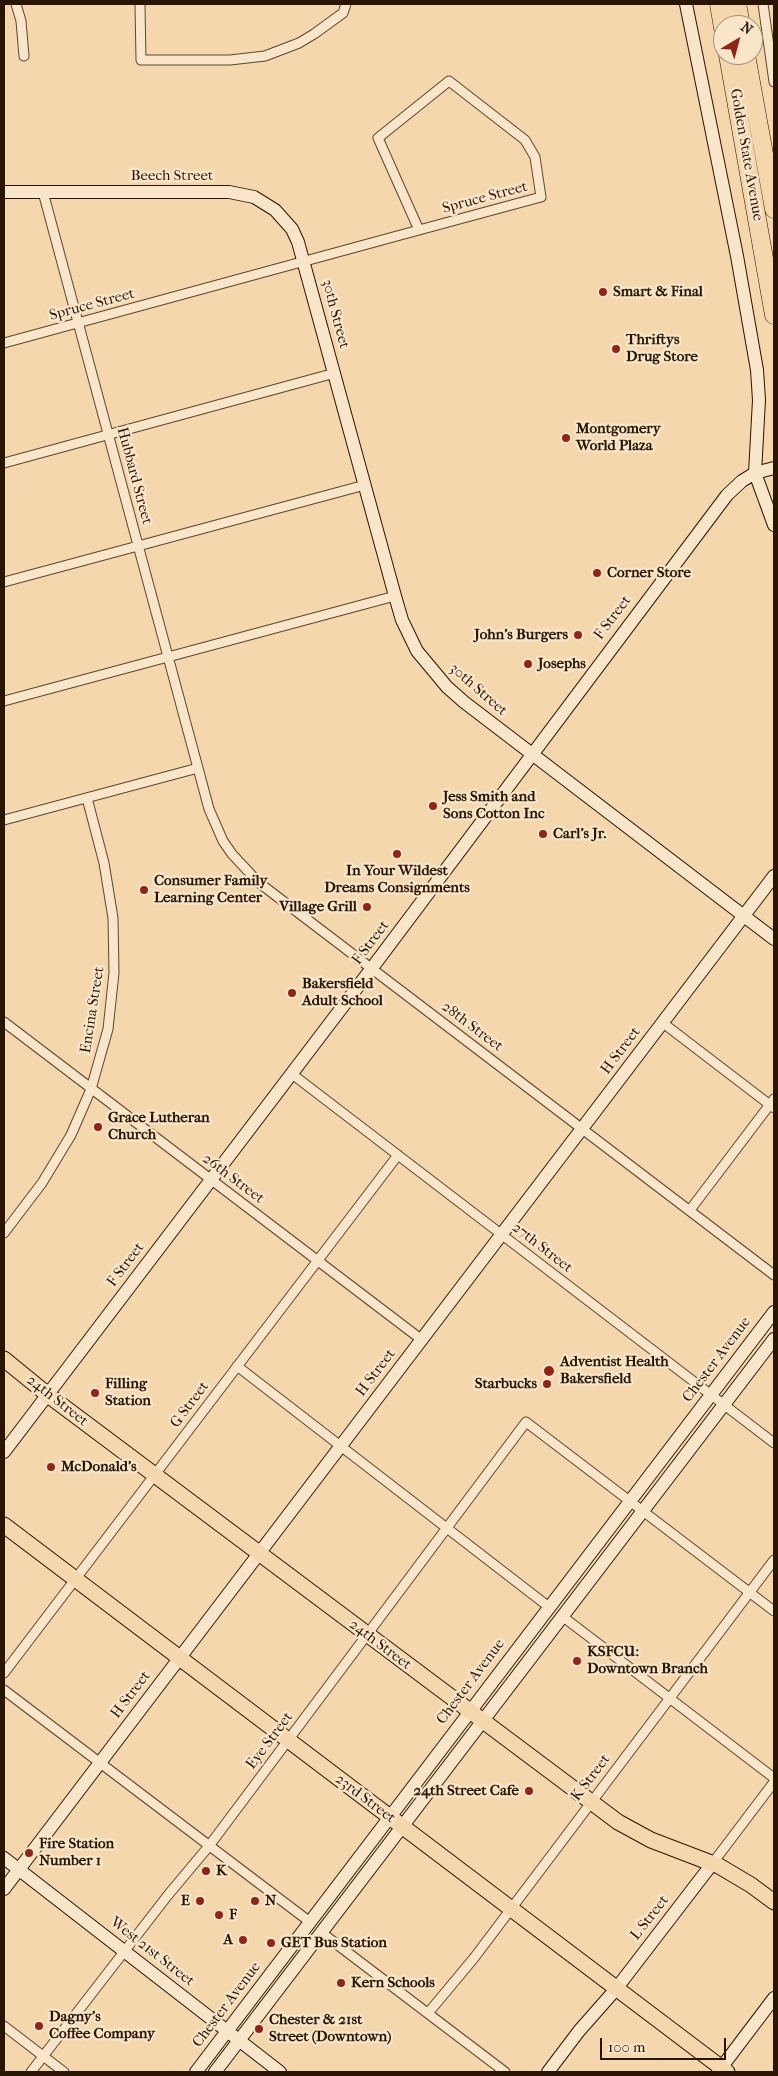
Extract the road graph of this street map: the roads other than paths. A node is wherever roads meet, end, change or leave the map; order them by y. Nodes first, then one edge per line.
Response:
1 (16, 4) edge
2 (140, 4) edge
3 (346, 4) edge
4 (686, 4) edge
5 (763, 4) edge
6 (24, 56) dead end
7 (730, 65) edge
8 (748, 65) edge
9 (774, 82) edge
10 (4, 192) edge
11 (43, 192) junction
12 (774, 209) edge
13 (419, 230) junction
14 (304, 262) junction
15 (774, 314) edge
16 (78, 323) junction
17 (4, 344) edge
18 (334, 373) junction
19 (108, 435) junction
20 (4, 463) edge
21 (774, 468) edge
22 (755, 473) junction
23 (364, 484) junction
24 (774, 525) edge
25 (138, 546) junction
26 (4, 582) edge
27 (394, 596) junction
28 (168, 657) junction
29 (4, 701) edge
30 (531, 754) junction
31 (198, 768) junction
32 (87, 798) junction
33 (4, 820) edge
34 (774, 876) edge
35 (744, 916) junction
36 (774, 939) edge
37 (372, 968) junction
38 (4, 1022) edge
39 (663, 1023) junction
40 (292, 1074) junction
41 (91, 1089) junction
42 (773, 1104) edge
43 (582, 1128) junction
44 (398, 1155) junction
45 (211, 1180) junction
46 (690, 1210) junction
47 (4, 1233) edge
48 (502, 1234) junction
49 (318, 1261) junction
50 (774, 1274) edge
51 (774, 1312) edge
52 (774, 1338) edge
53 (422, 1340) junction
54 (4, 1359) edge
55 (237, 1366) junction
56 (48, 1395) junction
57 (711, 1395) junction
58 (724, 1405) junction
59 (774, 1443) edge
60 (340, 1447) junction
61 (4, 1452) edge
62 (154, 1475) junction
63 (630, 1501) junction
64 (643, 1511) junction
65 (4, 1525) edge
66 (448, 1527) junction
67 (259, 1554) junction
68 (774, 1560) edge
69 (75, 1579) junction
70 (750, 1592) junction
71 (549, 1607) junction
72 (774, 1611) edge
73 (562, 1616) junction
74 (367, 1635) junction
75 (180, 1658) junction
76 (530, 1658) junction
77 (4, 1672) edge
78 (4, 1690) edge
79 (669, 1698) junction
80 (469, 1712) junction
81 (482, 1721) junction
82 (288, 1741) junction
83 (100, 1763) junction
84 (774, 1778) edge
85 (774, 1782) edge
86 (590, 1802) junction
87 (389, 1817) junction
88 (402, 1826) junction
89 (209, 1846) junction
90 (4, 1858) edge
91 (712, 1864) junction
92 (19, 1869) junction
93 (4, 1889) edge
94 (774, 1902) edge
95 (511, 1909) junction
96 (310, 1922) junction
97 (322, 1933) junction
98 (125, 1950) junction
99 (616, 1989) junction
100 (774, 1998) edge
101 (428, 2012) junction
102 (4, 2026) edge
103 (228, 2031) junction
104 (240, 2040) junction
105 (43, 2056) junction
106 (722, 2071) edge
107 (31, 2072) edge
108 (64, 2072) edge
109 (196, 2072) edge
110 (215, 2072) edge
111 (280, 2072) edge
112 (505, 2072) edge
113 (548, 2072) edge

1 - 6 street
2 - 3 street
4 - 22 street
5 - 9 street
7 - 15 highway, Golden State Avenue
8 - 12 highway, Golden State Avenue
10 - 11 street, Beech Street
11 - 14 street, Beech Street
11 - 16 street, Hubbard Street
13 - 13 street, Spruce Street
13 - 14 street, Spruce Street
14 - 16 street, Spruce Street
14 - 18 street, 30th Street
16 - 17 street, Spruce Street
16 - 19 street, Hubbard Street
18 - 19 street
18 - 23 street, 30th Street
19 - 20 street
19 - 25 street, Hubbard Street
21 - 22 street, F Street
22 - 24 street
22 - 30 street, F Street
23 - 25 street
23 - 27 street, 30th Street
25 - 26 street
25 - 28 street, Hubbard Street
27 - 28 street
27 - 30 street, 30th Street
28 - 29 street
28 - 31 street, Hubbard Street
30 - 35 street, 30th Street
30 - 37 street, F Street
31 - 32 street
31 - 37 street, 28th Street
32 - 33 street
32 - 41 street, Encina Street
34 - 35 street, H Street
35 - 36 street, 30th Street
35 - 39 street, H Street
37 - 40 street, F Street
37 - 43 street, 28th Street
38 - 41 street, 26th Street
39 - 42 street
39 - 43 street, H Street
40 - 44 street, 27th Street
40 - 45 street, F Street
41 - 45 street, 26th Street
41 - 47 street, Encina Street
42 - 46 street
43 - 46 street, 28th Street
43 - 48 street, H Street
44 - 48 street, 27th Street
44 - 49 street, G Street
45 - 49 street, 26th Street
45 - 56 street, F Street
46 - 50 street, 28th Street
48 - 53 street, H Street
48 - 57 street, 27th Street
49 - 53 street, 26th Street
49 - 55 street, G Street
51 - 57 street, Chester Avenue
52 - 58 street, Chester Avenue
53 - 60 street, H Street
54 - 56 main road, 24th Street
55 - 60 street
55 - 62 street, G Street
56 - 61 street, F Street
56 - 62 main road, 24th Street
57 - 58 street, 27th Street
57 - 63 street, Chester Avenue
58 - 59 street, 27th Street
58 - 64 street, Chester Avenue
60 - 66 street
60 - 67 street, H Street
62 - 67 main road, 24th Street
62 - 69 street, G Street
63 - 64 street
63 - 66 street, Eye Street
63 - 71 street, Chester Avenue
64 - 70 street
64 - 73 street, Chester Avenue
65 - 69 main road, 23rd Street
66 - 71 street
66 - 74 street, Eye Street
67 - 74 main road, 24th Street
67 - 75 street, H Street
68 - 70 street, K Street
69 - 75 main road, 23rd Street
69 - 77 street, G Street
70 - 72 street
70 - 79 street, K Street
71 - 76 street
71 - 80 street, Chester Avenue
73 - 76 street, Chester Avenue
73 - 79 street
74 - 80 main road, 24th Street
74 - 82 street, Eye Street
75 - 82 main road, 23rd Street
75 - 83 street, H Street
76 - 81 street, Chester Avenue
78 - 83 street
79 - 84 street
79 - 86 street, K Street
80 - 81 main road, 24th Street
80 - 87 street, Chester Avenue
81 - 86 main road, 24th Street
81 - 88 street, Chester Avenue
82 - 87 main road, 23rd Street
82 - 89 street, Eye Street
83 - 89 street
83 - 92 street, H Street
85 - 91 street, L Street
86 - 91 main road, 24th Street
86 - 95 street, K Street
87 - 88 main road, 23rd Street
87 - 96 street, Chester Avenue
88 - 95 main road, 23rd Street
88 - 97 street, Chester Avenue
89 - 96 street
89 - 98 street, Eye Street
90 - 92 street, West 21st Street
91 - 94 main road, 24th Street
91 - 99 street, L Street
92 - 93 street, H Street
92 - 98 street, West 21st Street
95 - 99 main road, 23rd Street
95 - 101 street, K Street
96 - 103 street, Chester Avenue
97 - 101 street
97 - 104 street, Chester Avenue
98 - 103 street, West 21st Street
98 - 105 street, Eye Street
99 - 106 main road, 23rd Street
99 - 113 street, L Street
100 - 106 street
101 - 112 street
102 - 105 street
103 - 104 street, West 21st Street
103 - 109 street, Chester Avenue
104 - 110 street, Chester Avenue
104 - 111 street, West 21st Street
105 - 107 street, Eye Street
105 - 108 street

